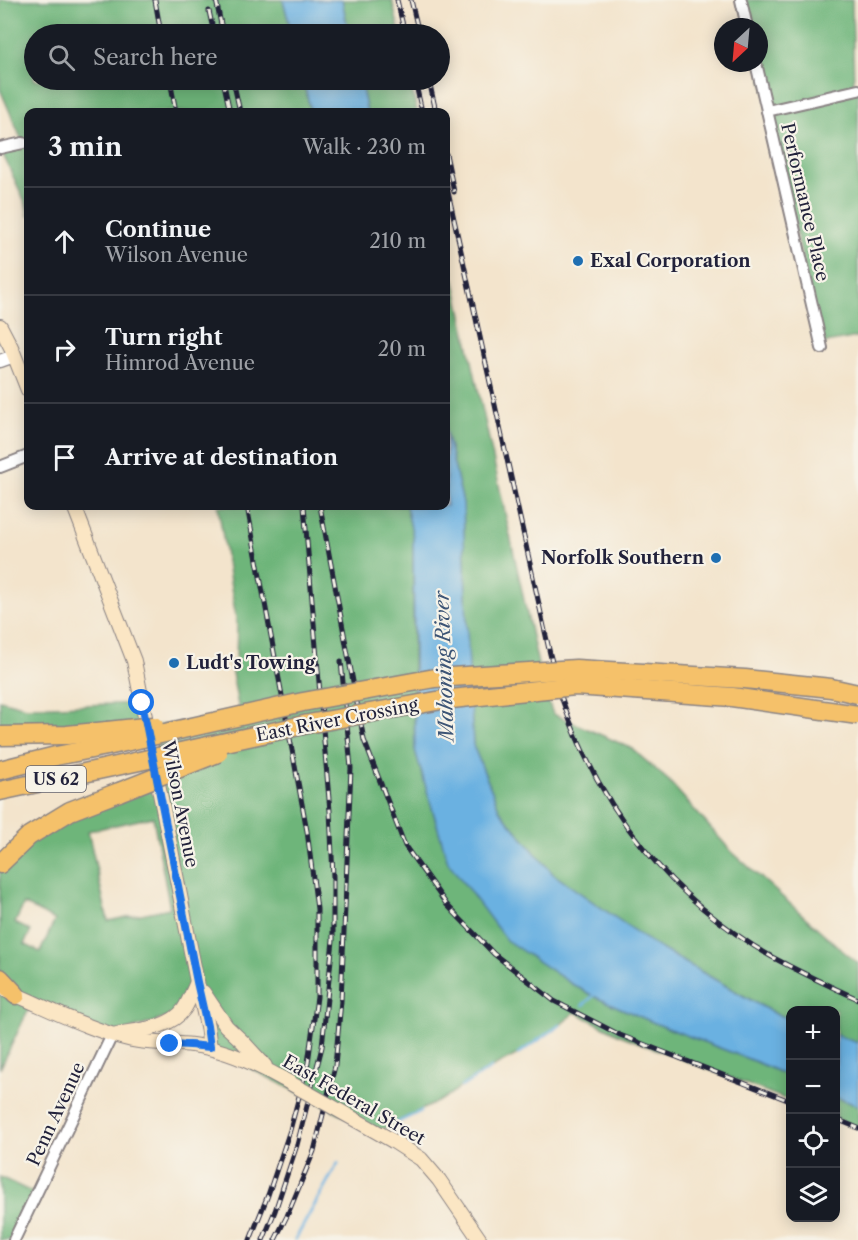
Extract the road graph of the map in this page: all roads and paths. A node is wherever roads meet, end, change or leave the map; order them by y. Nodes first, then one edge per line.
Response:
1 (741, 0) edge
2 (745, 18) edge
3 (758, 72) edge
4 (858, 90) edge
5 (767, 111) junction
6 (23, 143) dead end
7 (0, 148) edge
8 (0, 326) edge
9 (822, 348) dead end
10 (14, 356) junction
11 (0, 361) edge
12 (24, 380) edge
13 (24, 458) edge
14 (0, 467) edge
15 (76, 510) edge
16 (854, 696) edge
17 (858, 715) edge
18 (272, 732) junction
19 (0, 736) edge
20 (107, 739) junction
21 (0, 770) edge
22 (0, 791) edge
23 (0, 864) edge
24 (0, 978) edge
25 (197, 982) junction
26 (8, 991) edge
27 (112, 1035) junction
28 (210, 1047) junction
29 (270, 1071) junction
30 (14, 1240) edge
31 (480, 1240) edge

1 - 2 street
3 - 5 street, Performance Place
4 - 5 street
5 - 9 street, Performance Place
6 - 7 street
8 - 10 main road
10 - 11 street
10 - 12 main road
13 - 14 street
15 - 25 main road, Wilson Avenue
16 - 20 highway, East River Crossing, bridge
17 - 18 highway, East River Crossing / US 62, bridge
18 - 22 highway, East River Crossing / US 62, bridge
18 - 23 highway, bridge
19 - 20 highway
20 - 21 highway, US 62
24 - 26 highway
25 - 27 main road
25 - 28 main road, Wilson Avenue
25 - 29 main road
26 - 27 main road, East Federal Street
27 - 28 main road, East Federal Street
27 - 30 street, Penn Avenue
28 - 29 main road, East Federal Street
29 - 31 main road, East Federal Street, bridge

